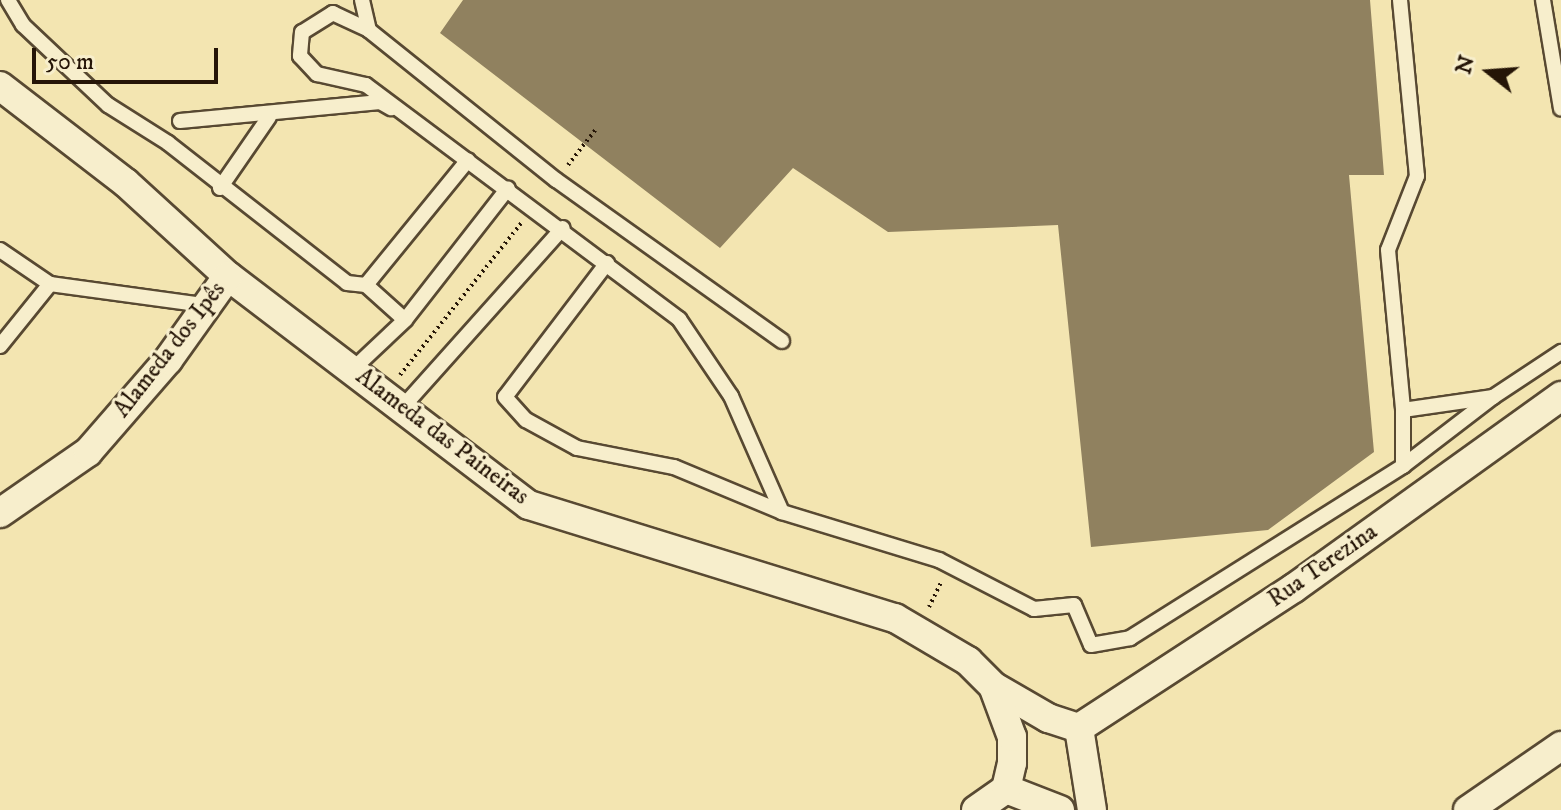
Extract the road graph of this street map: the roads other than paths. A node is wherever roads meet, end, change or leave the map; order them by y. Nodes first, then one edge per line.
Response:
1 (8, 0) edge
2 (362, 0) edge
3 (1400, 0) edge
4 (1543, 0) edge
5 (369, 30) junction
6 (0, 86) edge
7 (1561, 109) edge
8 (269, 117) junction
9 (417, 119) junction
10 (180, 121) dead end
11 (468, 160) junction
12 (220, 188) junction
13 (508, 188) junction
14 (563, 228) junction
15 (0, 250) edge
16 (607, 263) junction
17 (228, 276) junction
18 (50, 284) junction
19 (366, 285) junction
20 (203, 305) junction
21 (405, 320) junction
22 (782, 341) dead end
23 (0, 346) edge
24 (1561, 352) edge
25 (352, 370) junction
26 (1561, 396) edge
27 (1493, 397) junction
28 (391, 404) junction
29 (1403, 410) junction
30 (1403, 466) junction
31 (782, 512) junction
32 (0, 513) edge
33 (993, 686) junction
34 (1079, 728) junction
35 (1561, 746) edge
36 (1006, 789) junction
37 (976, 810) edge
38 (1060, 810) edge
39 (1092, 810) edge
40 (1468, 810) edge

1 - 12 lane
2 - 5 lane
3 - 29 lane
4 - 7 lane
5 - 9 lane
5 - 22 lane
6 - 17 street, Alameda das Paineiras
8 - 9 lane
8 - 10 lane
8 - 12 lane
9 - 11 lane
11 - 13 lane
11 - 19 lane
12 - 19 lane
13 - 14 lane
13 - 21 lane
14 - 16 lane
14 - 28 lane
15 - 18 lane
16 - 31 lane
16 - 31 lane
17 - 20 street, Alameda dos Ipês
17 - 25 street, Alameda das Paineiras
18 - 20 lane
18 - 23 lane
19 - 21 lane
20 - 32 street, Alameda dos Ipês
21 - 25 lane
24 - 27 lane
25 - 28 street, Alameda das Paineiras
26 - 34 street, Rua Terezina
27 - 29 lane
27 - 30 lane
28 - 33 street, Alameda das Paineiras
29 - 30 lane
30 - 31 lane
33 - 34 street, Alameda das Paineiras
33 - 36 street
34 - 39 street
35 - 40 street
36 - 37 street
36 - 38 street

